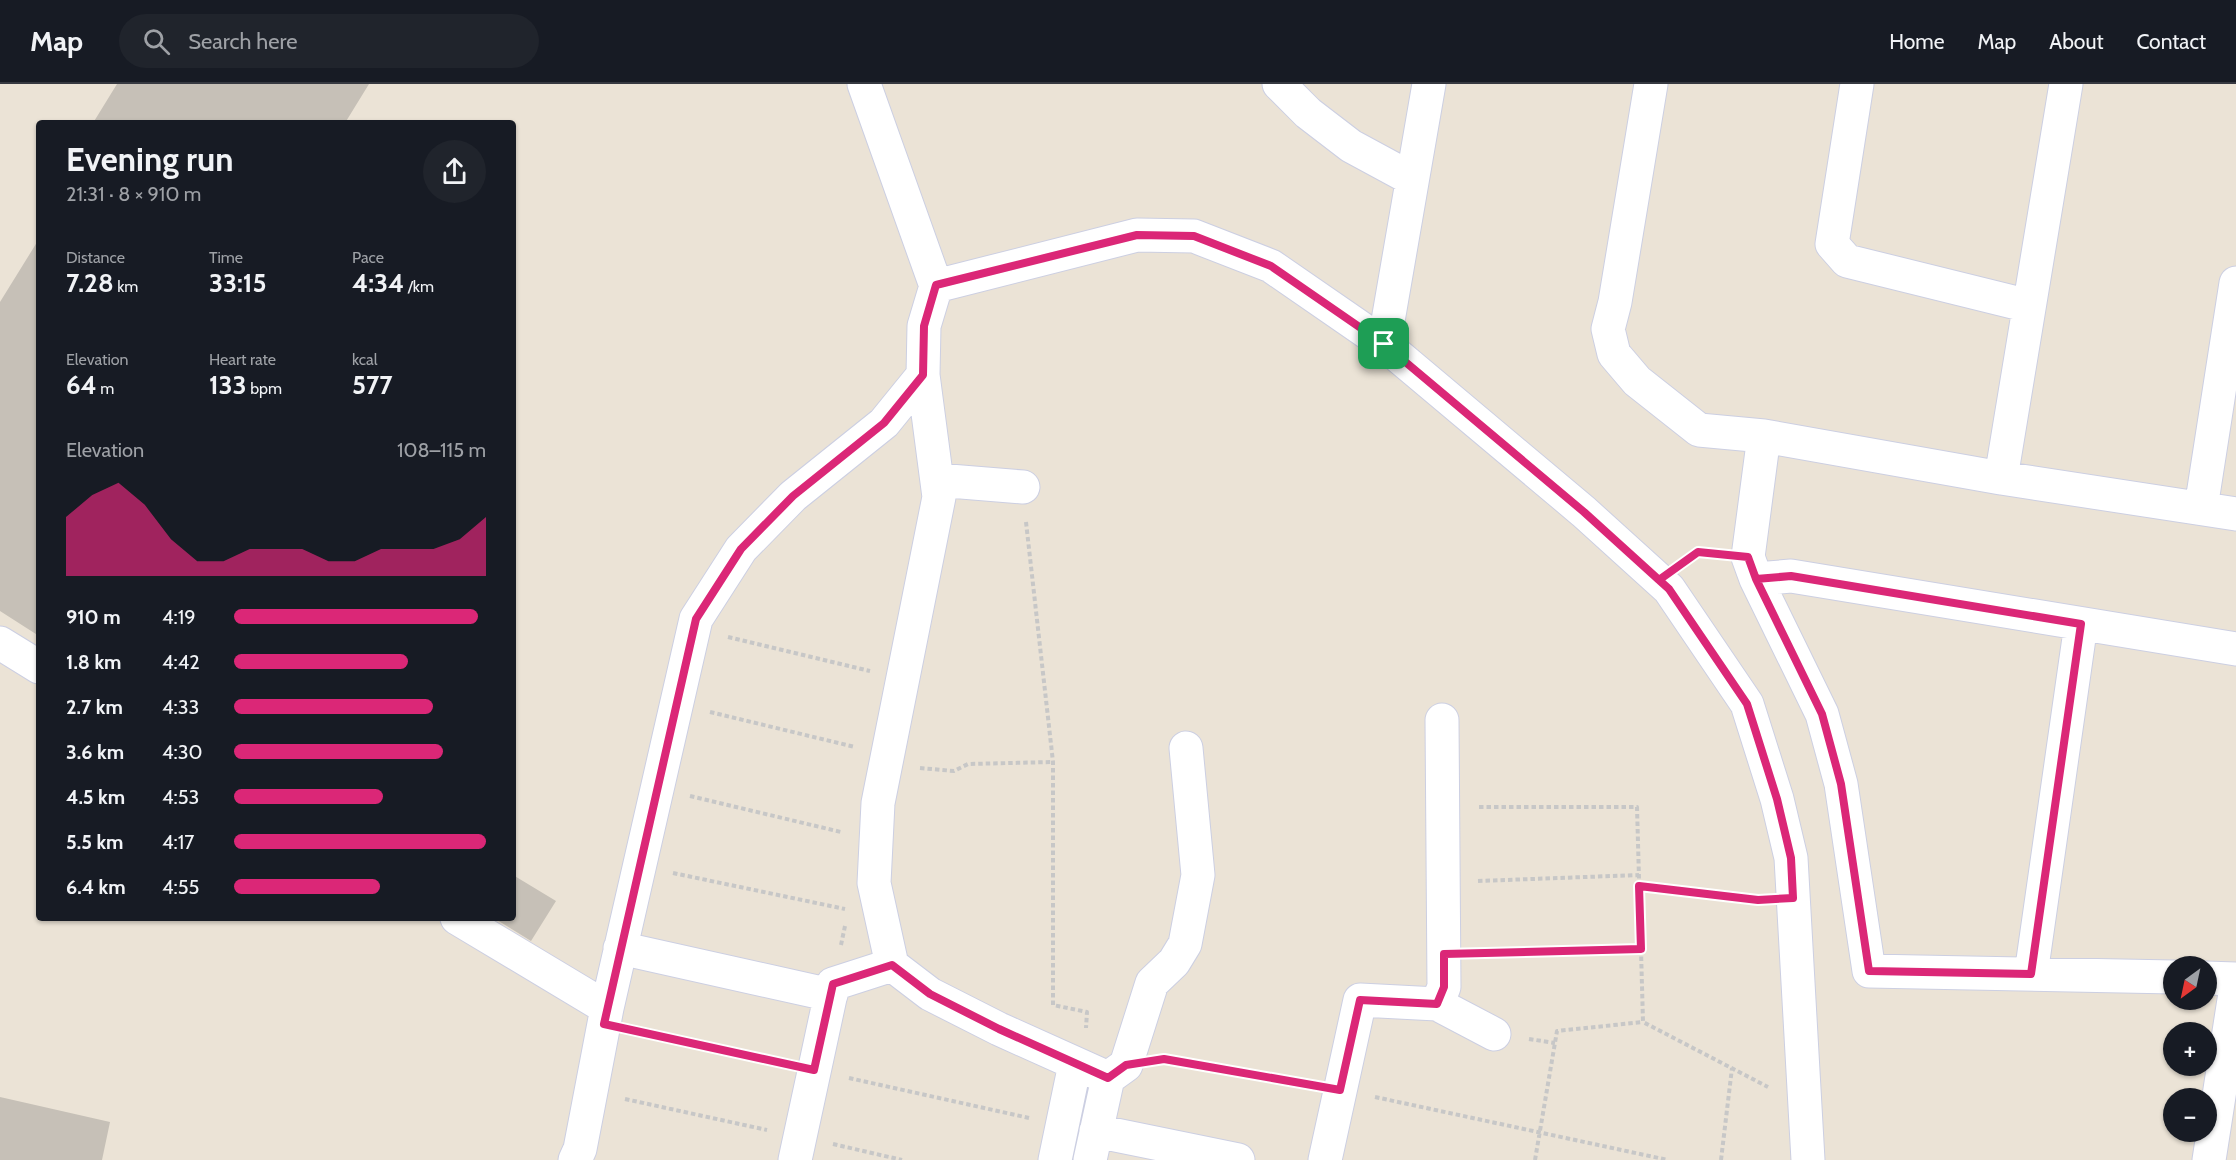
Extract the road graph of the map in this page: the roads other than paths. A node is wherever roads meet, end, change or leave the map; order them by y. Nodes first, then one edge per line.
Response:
1 (864, 84) edge
2 (1279, 84) edge
3 (1429, 84) edge
4 (1651, 84) edge
5 (1857, 84) edge
6 (2066, 84) edge
7 (1412, 179) junction
8 (2236, 283) edge
9 (936, 285) junction
10 (2029, 306) junction
11 (1384, 344) junction
12 (923, 375) junction
13 (1764, 436) junction
14 (2001, 478) junction
15 (937, 480) junction
16 (1023, 487) road end
17 (2201, 508) junction
18 (2236, 514) edge
19 (1752, 568) junction
20 (2081, 624) junction
21 (0, 643) edge
22 (2236, 649) edge
23 (36, 665) edge
24 (1442, 720) dead end
25 (1186, 748) dead end
26 (462, 921) edge
27 (620, 948) junction
28 (892, 965) junction
29 (2031, 974) junction
30 (2163, 978) edge
31 (2217, 978) edge
32 (2236, 979) edge
33 (2236, 987) edge
34 (831, 995) junction
35 (1437, 1004) junction
36 (605, 1016) junction
37 (1494, 1034) dead end
38 (1098, 1069) junction
39 (1093, 1145) edge
40 (797, 1148) edge
41 (575, 1160) edge
42 (1055, 1160) edge
43 (1238, 1160) edge
44 (1325, 1160) edge
45 (1809, 1160) edge
46 (2209, 1160) edge

1 - 9 street
2 - 7 street
3 - 7 street
4 - 13 street
5 - 10 street
6 - 10 street
7 - 11 street
8 - 17 street
9 - 11 street
9 - 12 street
10 - 14 street
11 - 45 street
12 - 15 street
12 - 27 street
13 - 14 street
13 - 19 street
14 - 17 street
15 - 16 street
15 - 28 street
17 - 18 street
19 - 20 street
19 - 29 street
20 - 22 street
20 - 29 street
21 - 23 street
24 - 35 street
25 - 38 street
26 - 36 street
27 - 34 street
27 - 36 street
28 - 34 street
28 - 38 street
29 - 30 street
31 - 32 street
33 - 46 street
34 - 40 street
35 - 37 street
35 - 44 street
36 - 41 street
38 - 39 street
38 - 42 street
39 - 43 street

